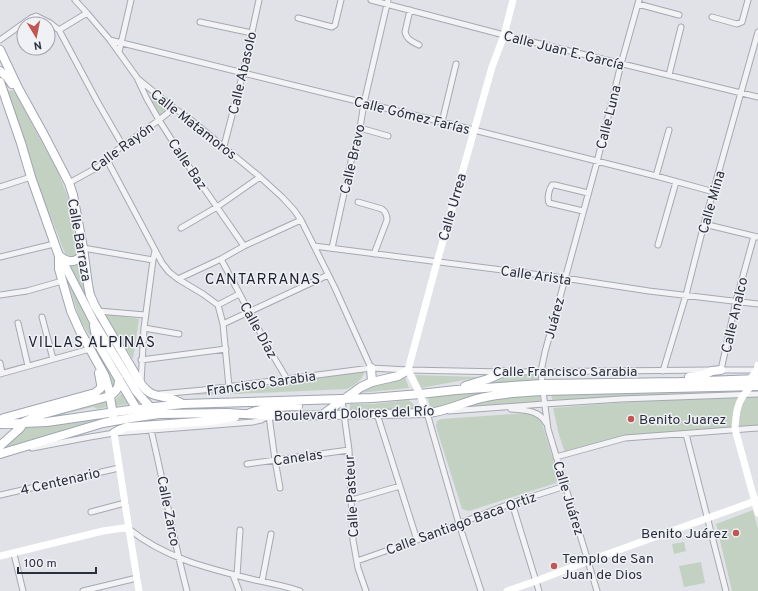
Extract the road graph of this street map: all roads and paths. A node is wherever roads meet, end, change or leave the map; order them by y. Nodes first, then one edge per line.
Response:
1 (75, 0) edge
2 (131, 0) edge
3 (259, 0) edge
4 (341, 0) edge
5 (371, 0) edge
6 (513, 0) edge
7 (748, 0) edge
8 (387, 2) edge
9 (639, 2) edge
10 (410, 10) junction
11 (87, 13) junction
12 (679, 14) dead end
13 (712, 17) dead end
14 (298, 18) dead end
15 (200, 22) dead end
16 (681, 27) dead end
17 (59, 30) junction
18 (758, 32) edge
19 (252, 34) junction
20 (504, 35) junction
21 (0, 40) edge
22 (110, 40) junction
23 (121, 43) junction
24 (419, 45) dead end
25 (0, 50) edge
26 (119, 52) junction
27 (456, 64) dead end
28 (621, 64) junction
29 (0, 71) edge
30 (242, 73) junction
31 (669, 75) junction
32 (138, 79) junction
33 (0, 82) edge
34 (16, 87) junction
35 (4, 93) junction
36 (741, 93) junction
37 (758, 97) edge
38 (364, 103) junction
39 (174, 108) junction
40 (159, 120) junction
41 (442, 122) junction
42 (360, 128) junction
43 (669, 130) dead end
44 (474, 131) junction
45 (388, 136) dead end
46 (124, 146) junction
47 (224, 146) junction
48 (107, 160) junction
49 (597, 162) junction
50 (656, 176) junction
51 (31, 177) junction
52 (260, 177) junction
53 (676, 182) junction
54 (69, 183) junction
55 (0, 187) edge
56 (714, 192) junction
57 (588, 193) junction
58 (358, 202) dead end
59 (217, 206) junction
60 (583, 211) junction
61 (300, 220) junction
62 (704, 224) junction
63 (181, 228) dead end
64 (756, 237) edge
65 (54, 244) junction
66 (658, 245) dead end
67 (244, 246) junction
68 (314, 246) junction
69 (83, 248) junction
70 (332, 248) junction
71 (155, 251) junction
72 (374, 254) junction
73 (59, 256) junction
74 (0, 257) edge
75 (221, 259) junction
76 (153, 260) junction
77 (437, 262) junction
78 (328, 275) junction
79 (564, 278) junction
80 (178, 279) junction
81 (62, 281) junction
82 (239, 294) junction
83 (0, 295) edge
84 (90, 295) junction
85 (686, 295) junction
86 (736, 301) junction
87 (758, 304) edge
88 (218, 305) junction
89 (98, 311) junction
90 (249, 312) junction
91 (145, 315) junction
92 (42, 317) dead end
93 (94, 322) junction
94 (18, 323) dead end
95 (223, 324) junction
96 (144, 328) junction
97 (179, 334) dead end
98 (90, 349) junction
99 (226, 349) junction
100 (53, 359) junction
101 (96, 360) junction
102 (141, 360) junction
103 (0, 363) edge
104 (28, 366) junction
105 (371, 368) junction
106 (408, 370) junction
107 (721, 370) junction
108 (541, 371) junction
109 (664, 371) junction
110 (504, 372) junction
111 (1, 373) edge
112 (119, 379) junction
113 (287, 379) junction
114 (754, 379) edge
115 (372, 382) junction
116 (680, 382) junction
117 (141, 384) junction
118 (230, 387) junction
119 (542, 388) junction
120 (456, 390) junction
121 (151, 394) junction
122 (420, 394) junction
123 (758, 394) edge
124 (110, 396) junction
125 (338, 400) junction
126 (184, 404) junction
127 (544, 404) junction
128 (150, 407) junction
129 (500, 408) junction
130 (136, 409) junction
131 (113, 412) junction
132 (436, 412) junction
133 (427, 413) junction
134 (159, 414) junction
135 (248, 414) junction
136 (322, 414) junction
137 (344, 414) junction
138 (377, 414) junction
139 (269, 416) junction
140 (142, 417) junction
141 (0, 420) edge
142 (114, 421) junction
143 (24, 422) junction
144 (0, 424) edge
145 (149, 428) junction
146 (758, 428) edge
147 (548, 429) junction
148 (736, 429) junction
149 (114, 434) junction
150 (686, 434) junction
151 (0, 446) edge
152 (350, 450) junction
153 (10, 452) junction
154 (0, 454) edge
155 (556, 457) junction
156 (275, 460) junction
157 (247, 464) dead end
158 (119, 468) junction
159 (400, 486) junction
160 (565, 486) junction
161 (280, 488) dead end
162 (0, 495) edge
163 (352, 500) junction
164 (756, 500) edge
165 (125, 503) junction
166 (512, 504) junction
167 (91, 512) dead end
168 (758, 513) edge
169 (708, 518) junction
170 (458, 524) junction
171 (129, 529) junction
172 (240, 530) dead end
173 (271, 534) dead end
174 (417, 540) junction
175 (14, 554) junction
176 (0, 556) edge
177 (179, 558) junction
178 (357, 561) junction
179 (588, 561) junction
180 (235, 575) junction
181 (137, 578) junction
182 (262, 581) junction
183 (536, 581) junction
184 (23, 591) edge
185 (83, 591) edge
186 (140, 591) edge
187 (187, 591) edge
188 (239, 591) edge
189 (300, 591) edge
190 (366, 591) edge
191 (480, 591) edge
192 (507, 591) edge
193 (539, 591) edge
194 (597, 591) edge
195 (726, 591) edge

1 - 11 street, Calle Matamoros
2 - 23 street
3 - 19 street, Calle Abasolo
4 - 14 street
5 - 8 street, Calle Juan E. García
6 - 20 street, Calle Urrea
7 - 13 street
8 - 10 street, Calle Juan E. García
8 - 38 street, Calle Bravo
9 - 12 street
9 - 28 street, Calle Luna
10 - 20 street, Calle Juan E. García
10 - 24 street
11 - 17 street
11 - 22 street, Calle Matamoros
15 - 19 street
16 - 31 street
17 - 21 street
17 - 46 street
18 - 36 street, Calle Mina
19 - 30 street, Calle Abasolo
20 - 28 street, Calle Juan E. García
20 - 44 street, Calle Urrea
22 - 23 street, Calle Gómez Farías
22 - 26 street, Calle Matamoros
23 - 26 street
23 - 30 street, Calle Gómez Farías
25 - 34 main road, Calle Barraza
26 - 32 street, Calle Matamoros
27 - 41 street
28 - 31 street, Calle Juan E. García
28 - 49 street, Calle Luna
29 - 34 main road
30 - 38 street, Calle Gómez Farías
30 - 47 street, Calle Abasolo
31 - 36 street, Calle Juan E. García
32 - 39 street, Calle Matamoros
32 - 40 street, Calle Baz
33 - 35 main road
34 - 35 main road
34 - 54 main road, Calle Barraza
35 - 51 main road
36 - 37 street, Calle Juan E. García
36 - 56 street, Calle Mina
38 - 41 street, Calle Gómez Farías
38 - 42 street, Calle Bravo
39 - 40 street, Calle Rayón
39 - 47 street, Calle Matamoros
40 - 46 street, Calle Rayón
40 - 59 street, Calle Baz
41 - 44 street, Calle Gómez Farías
42 - 45 street
42 - 70 street, Calle Bravo
43 - 50 street
44 - 49 street, Calle Gómez Farías
44 - 77 street, Calle Urrea
46 - 48 street, Calle Rayón
47 - 52 street, Calle Matamoros
48 - 54 street, Calle Rayón
48 - 71 street
49 - 50 street, Calle Gómez Farías
49 - 57 street, Calle Luna
50 - 53 street, Calle Gómez Farías
51 - 55 street
51 - 65 main road
52 - 59 street
52 - 61 street, Calle Matamoros
53 - 56 street, Calle Gómez Farías
53 - 66 street
54 - 69 main road, Calle Barraza
56 - 62 street, Calle Mina
57 - 60 street, Calle Luna
57 - 60 street
58 - 72 street
59 - 63 street
59 - 67 street, Calle Baz
60 - 79 street, Juárez
61 - 67 street
61 - 68 street, Calle Matamoros
62 - 64 street
62 - 85 street, Calle Mina
64 - 86 street, Calle Analco
65 - 73 main road
65 - 74 street
67 - 75 street
68 - 70 street, Calle Arista
68 - 78 street
69 - 73 main road
69 - 76 street
69 - 84 main road, Calle Barraza
70 - 72 street, Calle Arista
71 - 76 street
71 - 80 street
72 - 77 street, Calle Arista
73 - 81 main road
73 - 93 main road
75 - 80 street
75 - 82 street, Calle Díaz
76 - 91 street
77 - 79 street, Calle Arista
77 - 106 street, Calle Urrea
78 - 90 street
78 - 105 street
79 - 85 street, Calle Arista
79 - 108 street, Juárez
80 - 88 street
81 - 83 street
81 - 98 main road
82 - 88 street
82 - 90 street, Calle Díaz
84 - 89 main road, Calle Barraza
84 - 93 main road
85 - 86 street, Calle Arista
85 - 109 street, Calle Mina
86 - 87 street, Calle Arista
86 - 107 street, Calle Analco
88 - 95 street
89 - 91 street
89 - 117 main road, Calle Barraza
90 - 95 street
90 - 113 street, Calle Díaz
91 - 96 street
92 - 100 street
93 - 112 main road
93 - 128 main road
94 - 104 street
95 - 99 street
96 - 97 street
96 - 102 street
98 - 100 street
98 - 101 main road
99 - 102 street
99 - 118 street
100 - 104 street
101 - 124 main road
101 - 141 main road
102 - 117 street
103 - 111 street
104 - 111 street
105 - 106 street, Calle Francisco Sarabia
105 - 113 street, Francisco Sarabia
105 - 115 main road
106 - 110 street, Calle Francisco Sarabia
106 - 115 main road
106 - 122 street
107 - 109 street, Calle Francisco Sarabia
107 - 114 street, Calle Francisco Sarabia
107 - 116 main road
108 - 109 street, Calle Francisco Sarabia
108 - 110 street, Calle Francisco Sarabia
108 - 119 street, Juárez
110 - 120 main road
112 - 124 main road
112 - 130 main road
113 - 118 street, Francisco Sarabia
114 - 116 main road, Boulevard Dolores del Río
114 - 119 main road, Boulevard Dolores del Río
114 - 123 street
114 - 127 street
114 - 148 street
115 - 125 main road
116 - 119 main road, Boulevard Dolores del Río
117 - 121 main road, Calle Barraza
118 - 121 street, Francisco Sarabia
119 - 120 main road, Boulevard Dolores del Río
119 - 127 street, Juárez
119 - 132 main road, Boulevard Dolores del Río
120 - 122 main road, Boulevard Dolores del Río
121 - 126 main road
122 - 125 main road, Boulevard Dolores del Río
122 - 133 street
124 - 131 main road
124 - 143 main road
125 - 126 main road, Boulevard Dolores del Río
125 - 135 main road
125 - 136 main road
125 - 137 street, Calle Pasteur
126 - 128 main road, Boulevard Dolores del Río
127 - 129 street
127 - 147 street, Calle Juárez
128 - 130 main road, Boulevard Dolores del Río
128 - 134 main road
129 - 132 street
129 - 147 street
130 - 131 main road, Boulevard Dolores del Río
130 - 140 main road
131 - 142 main road
131 - 143 main road, Boulevard Dolores del Río
132 - 133 main road, Boulevard Dolores del Río
133 - 138 main road, Boulevard Dolores del Río
133 - 170 street
134 - 135 main road, Boulevard Dolores del Río
134 - 140 main road, Boulevard Dolores del Río
135 - 139 main road, Boulevard Dolores del Río
135 - 145 main road
136 - 137 main road, Boulevard Dolores del Río
136 - 139 main road, Boulevard Dolores del Río
137 - 138 main road, Boulevard Dolores del Río
137 - 152 street, Calle Pasteur
138 - 159 street
139 - 145 street
139 - 156 street
140 - 142 main road, Boulevard Dolores del Río
140 - 145 main road
142 - 149 main road
142 - 153 main road, Boulevard Dolores del Río
143 - 144 main road, Boulevard Dolores del Río
143 - 151 main road
145 - 149 main road
145 - 177 street, Calle Zarco
146 - 148 street
147 - 155 street, Calle Juárez
148 - 150 street
148 - 164 street
149 - 153 street
149 - 158 street
150 - 155 street
150 - 169 street
152 - 156 street, Canelas
152 - 163 street, Calle Pasteur
153 - 154 main road, Boulevard Dolores del Río
155 - 160 street, Calle Juárez
156 - 157 street, Canelas
156 - 161 street
158 - 162 street, 4 Centenario
158 - 165 street
159 - 163 street
159 - 174 street
160 - 166 street, Calle Santiago Baca Ortiz
160 - 179 street, Calle Juárez
163 - 178 street, Calle Pasteur
164 - 168 street
164 - 169 street
165 - 167 street
165 - 171 street
166 - 170 street, Calle Santiago Baca Ortiz
166 - 183 street
169 - 179 street
169 - 195 street
170 - 174 street, Calle Santiago Baca Ortiz
170 - 191 street
171 - 175 street
171 - 177 street
171 - 181 street
172 - 180 street
173 - 182 street
174 - 178 street, Calle Santiago Baca Ortiz
175 - 176 street
175 - 184 street
177 - 180 street
177 - 187 street, Calle Zarco
178 - 190 street, Calle Pasteur
179 - 183 street
179 - 194 street, Calle Juárez
180 - 182 street
180 - 188 street
181 - 185 street
181 - 186 street
182 - 189 street
183 - 192 street
183 - 193 street

